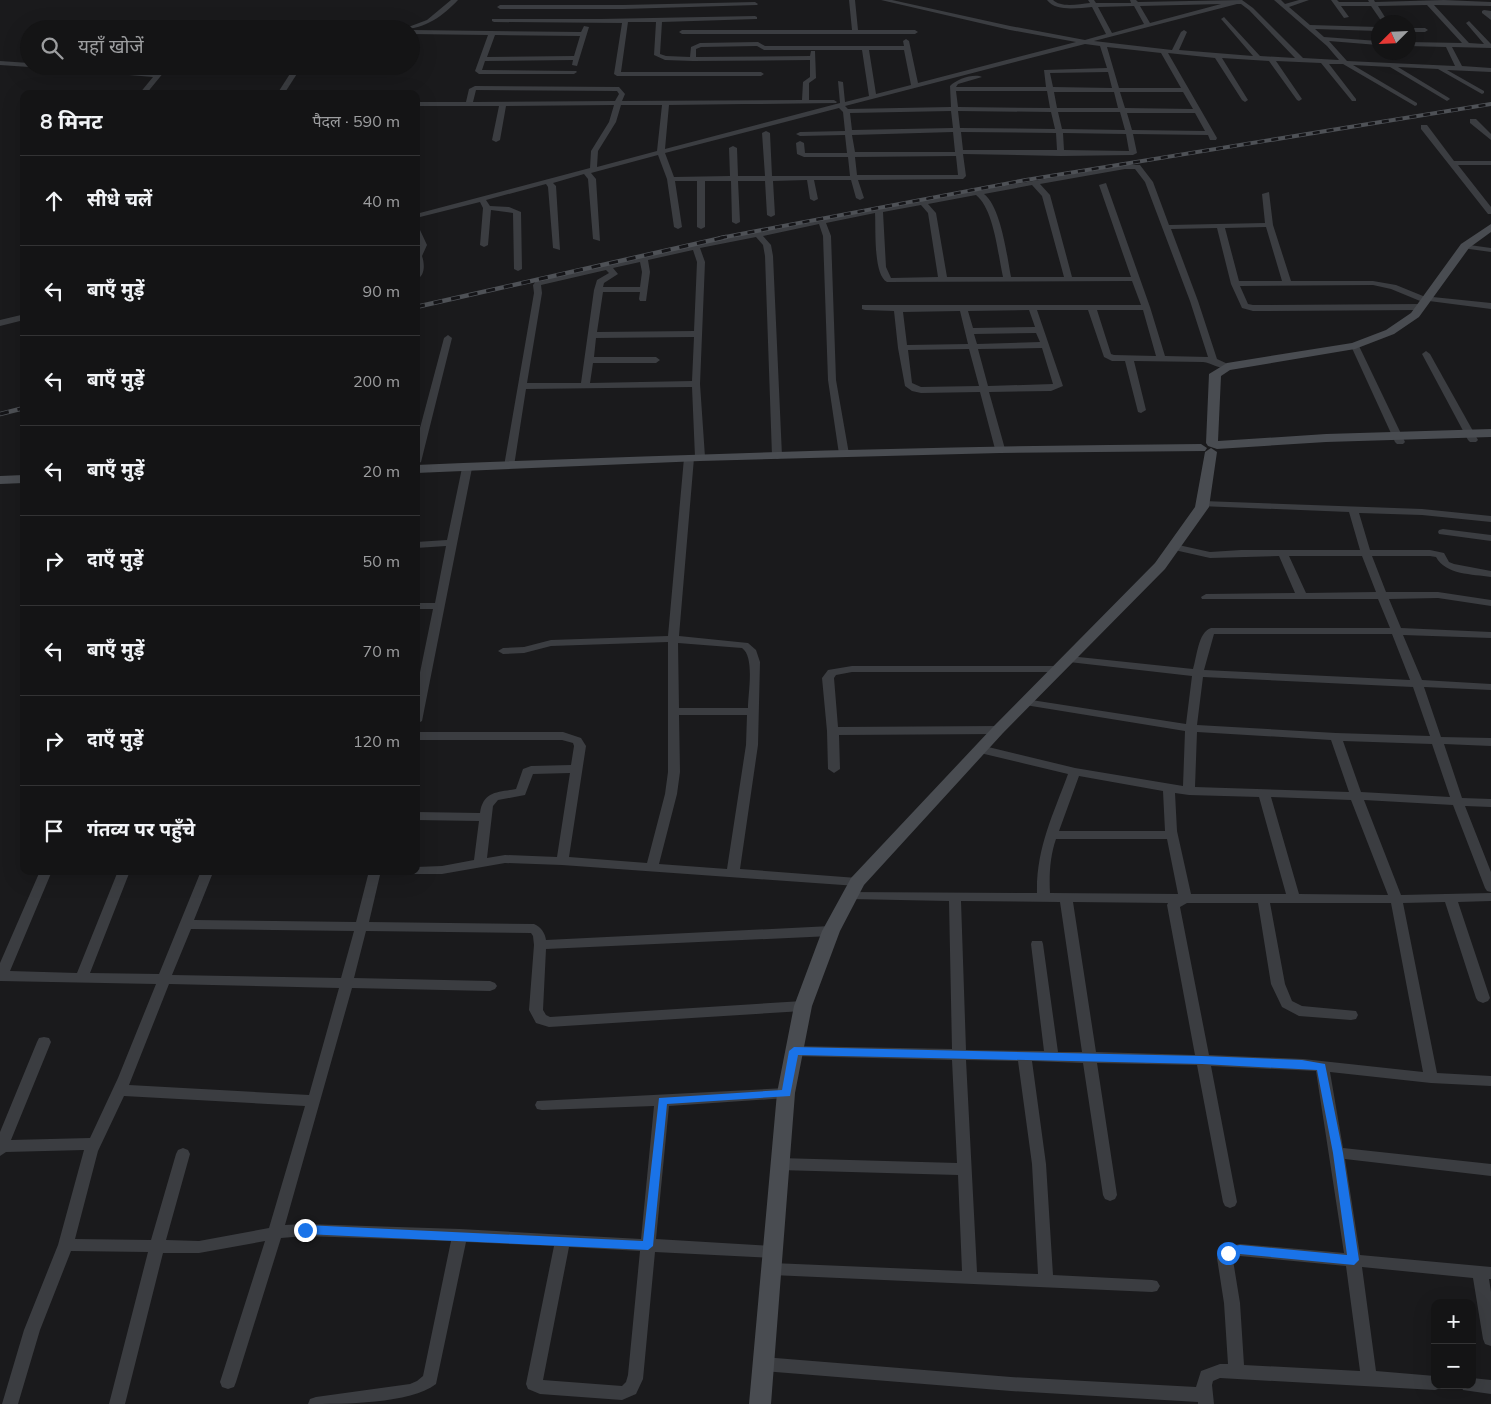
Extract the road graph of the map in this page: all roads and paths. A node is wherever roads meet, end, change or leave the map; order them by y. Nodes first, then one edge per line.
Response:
1 (454, 0) edge
2 (503, 0) edge
3 (852, 0) edge
4 (884, 0) edge
5 (931, 0) edge
6 (1050, 0) edge
7 (1255, 0) edge
8 (1277, 0) edge
9 (1306, 0) edge
10 (1442, 1) edge
11 (755, 2) edge
12 (1134, 2) edge
13 (1178, 2) edge
14 (1239, 2) edge
15 (1335, 2) edge
16 (1373, 2) edge
17 (1491, 2) edge
18 (1092, 3) edge
19 (1429, 3) junction
20 (1471, 3) junction
21 (1284, 6) junction
22 (500, 7) junction
23 (933, 11) junction
24 (1488, 12) edge
25 (1381, 15) edge
26 (1346, 17) dead end
27 (755, 18) junction
28 (1491, 18) edge
29 (659, 19) junction
30 (1224, 19) dead end
31 (494, 20) junction
32 (589, 21) junction
33 (624, 21) junction
34 (1469, 22) dead end
35 (420, 24) edge
36 (1148, 25) junction
37 (1309, 27) junction
38 (1371, 29) edge
39 (1416, 30) edge
40 (1425, 30) dead end
41 (420, 32) edge
42 (682, 32) dead end
43 (755, 32) junction
44 (855, 32) junction
45 (915, 32) dead end
46 (1184, 32) dead end
47 (490, 34) junction
48 (584, 34) junction
49 (1110, 35) junction
50 (1066, 38) junction
51 (1322, 39) junction
52 (1371, 42) edge
53 (1094, 44) junction
54 (1416, 44) edge
55 (1448, 45) junction
56 (1468, 46) junction
57 (1490, 46) edge
58 (812, 48) junction
59 (864, 48) junction
60 (1163, 51) junction
61 (1174, 52) junction
62 (1217, 56) junction
63 (482, 58) junction
64 (577, 58) junction
65 (813, 58) junction
66 (1258, 58) junction
67 (1271, 58) junction
68 (693, 59) junction
69 (1300, 60) junction
70 (1323, 61) junction
71 (0, 63) edge
72 (1345, 63) junction
73 (20, 64) edge
74 (1391, 66) junction
75 (982, 68) junction
76 (1439, 68) junction
77 (1460, 69) junction
78 (1110, 70) junction
79 (1491, 70) edge
80 (574, 72) junction
81 (761, 74) dead end
82 (146, 75) edge
83 (293, 75) edge
84 (157, 76) joint
85 (840, 82) dead end
86 (915, 86) junction
87 (571, 88) junction
88 (952, 89) junction
89 (1050, 89) junction
90 (1116, 89) junction
91 (145, 90) edge
92 (283, 90) edge
93 (1186, 90) junction
94 (1482, 92) dead end
95 (873, 97) junction
96 (1299, 99) dead end
97 (1447, 99) dead end
98 (1245, 100) dead end
99 (1354, 100) dead end
100 (805, 102) junction
101 (617, 103) junction
102 (420, 104) edge
103 (469, 104) junction
104 (503, 104) junction
105 (666, 104) junction
106 (1415, 104) dead end
107 (843, 107) junction
108 (956, 109) junction
109 (1054, 110) junction
110 (1122, 110) junction
111 (1198, 111) junction
112 (1473, 122) dead end
113 (1424, 127) dead end
114 (955, 130) junction
115 (1058, 131) junction
116 (850, 132) junction
117 (1129, 132) junction
118 (766, 133) dead end
119 (800, 134) dead end
120 (1491, 138) edge
121 (496, 140) dead end
122 (800, 143) dead end
123 (733, 148) dead end
124 (959, 153) junction
125 (663, 154) junction
126 (851, 154) junction
127 (1061, 154) junction
128 (1452, 163) junction
129 (1491, 163) edge
130 (589, 173) junction
131 (733, 178) junction
132 (767, 178) junction
133 (810, 178) junction
134 (854, 178) junction
135 (671, 179) junction
136 (701, 179) junction
137 (1034, 183) junction
138 (549, 184) junction
139 (1104, 185) dead end
140 (977, 192) junction
141 (1266, 194) dead end
142 (860, 198) dead end
143 (814, 199) dead end
144 (922, 202) junction
145 (484, 203) junction
146 (879, 210) junction
147 (1491, 212) edge
148 (420, 215) edge
149 (771, 215) dead end
150 (420, 221) edge
151 (736, 222) dead end
152 (821, 222) junction
153 (1269, 226) junction
154 (678, 227) dead end
155 (701, 227) dead end
156 (1221, 227) junction
157 (1491, 227) edge
158 (1166, 228) junction
159 (758, 235) junction
160 (420, 237) edge
161 (597, 239) dead end
162 (484, 245) dead end
163 (1465, 246) junction
164 (695, 247) junction
165 (557, 248) dead end
166 (420, 250) edge
167 (1491, 250) edge
168 (643, 258) junction
169 (608, 266) junction
170 (518, 269) dead end
171 (1135, 279) junction
172 (943, 280) junction
173 (1008, 280) junction
174 (1068, 280) junction
175 (1287, 283) junction
176 (1236, 284) junction
177 (644, 289) junction
178 (598, 290) junction
179 (643, 299) dead end
180 (1424, 302) junction
181 (1491, 306) edge
182 (865, 307) dead end
183 (1032, 307) junction
184 (1146, 307) junction
185 (963, 308) junction
186 (1092, 308) junction
187 (898, 309) junction
188 (20, 318) edge
189 (0, 324) edge
190 (1040, 330) junction
191 (969, 331) junction
192 (697, 334) junction
193 (592, 335) junction
194 (448, 338) dead end
195 (1045, 345) junction
196 (972, 346) junction
197 (1355, 346) junction
198 (902, 348) junction
199 (1426, 354) dead end
200 (1129, 359) junction
201 (1161, 359) junction
202 (589, 360) junction
203 (656, 360) dead end
204 (1213, 360) junction
205 (1228, 366) junction
206 (696, 384) junction
207 (522, 386) junction
208 (585, 386) junction
209 (984, 389) junction
210 (1141, 410) dead end
211 (1491, 434) edge
212 (1472, 437) junction
213 (1399, 439) junction
214 (1491, 440) edge
215 (420, 446) edge
216 (1212, 447) junction
217 (1000, 449) junction
218 (844, 454) junction
219 (777, 456) junction
220 (694, 457) junction
221 (508, 466) junction
222 (467, 468) junction
223 (420, 469) edge
224 (20, 479) edge
225 (0, 480) edge
226 (1203, 504) junction
227 (1353, 510) junction
228 (1491, 519) edge
229 (1443, 532) dead end
230 (1491, 538) edge
231 (452, 543) junction
232 (420, 546) edge
233 (1174, 547) junction
234 (1284, 553) junction
235 (1366, 554) junction
236 (1491, 574) edge
237 (1381, 596) junction
238 (1206, 597) dead end
239 (1302, 597) junction
240 (1491, 603) edge
241 (420, 606) edge
242 (440, 606) junction
243 (1396, 631) junction
244 (1491, 635) edge
245 (674, 639) junction
246 (503, 651) dead end
247 (420, 659) edge
248 (429, 659) junction
249 (1063, 664) junction
250 (1198, 673) junction
251 (1418, 685) junction
252 (1491, 686) edge
253 (420, 693) edge
254 (1025, 702) junction
255 (751, 711) junction
256 (674, 712) junction
257 (1191, 728) junction
258 (998, 730) junction
259 (833, 731) junction
260 (420, 736) edge
261 (1336, 737) junction
262 (1437, 741) junction
263 (1491, 742) edge
264 (980, 749) junction
265 (576, 768) junction
266 (834, 769) dead end
267 (1075, 772) junction
268 (1169, 788) junction
269 (1189, 791) junction
270 (1264, 793) junction
271 (1356, 796) junction
272 (1458, 802) junction
273 (1491, 803) edge
274 (420, 816) edge
275 (485, 816) junction
276 (1052, 835) junction
277 (1172, 835) junction
278 (562, 860) junction
279 (480, 863) junction
280 (652, 868) junction
281 (1487, 869) edge
282 (420, 871) edge
283 (733, 873) junction
284 (44, 875) edge
285 (122, 875) edge
286 (205, 875) edge
287 (374, 875) edge
288 (853, 888) junction
289 (1491, 888) edge
290 (955, 896) junction
291 (1491, 897) edge
292 (1044, 898) junction
293 (1066, 898) junction
294 (1185, 898) junction
295 (1262, 898) junction
296 (1450, 898) junction
297 (1294, 899) junction
298 (1396, 899) junction
299 (187, 924) junction
300 (362, 928) junction
301 (831, 931) junction
302 (1037, 944) dead end
303 (540, 945) junction
304 (0, 976) edge
305 (82, 977) junction
306 (165, 978) junction
307 (348, 982) junction
308 (490, 986) dead end
309 (1483, 998) dead end
310 (802, 1006) junction
311 (1351, 1014) dead end
312 (44, 1042) dead end
313 (794, 1051) junction
314 (959, 1055) junction
315 (1024, 1057) junction
316 (1052, 1057) junction
317 (1091, 1058) junction
318 (1202, 1060) junction
319 (1322, 1067) junction
320 (1430, 1078) junction
321 (1491, 1081) edge
322 (120, 1090) junction
323 (786, 1093) junction
324 (314, 1101) junction
325 (662, 1101) junction
326 (542, 1105) dead end
327 (95, 1144) junction
328 (0, 1147) edge
329 (1338, 1153) junction
330 (183, 1154) dead end
331 (779, 1164) junction
332 (965, 1169) junction
333 (1491, 1170) edge
334 (1110, 1195) dead end
335 (1230, 1202) dead end
336 (276, 1232) junction
337 (460, 1235) junction
338 (563, 1241) junction
339 (66, 1245) junction
340 (157, 1246) junction
341 (648, 1246) junction
342 (1354, 1260) junction
343 (772, 1261) junction
344 (1486, 1273) edge
345 (970, 1278) junction
346 (1046, 1282) junction
347 (1152, 1286) dead end
348 (1491, 1339) edge
349 (763, 1364) junction
350 (1236, 1372) junction
351 (1369, 1378) junction
352 (228, 1382) dead end
353 (1431, 1383) edge
354 (1476, 1386) edge
355 (1491, 1387) edge
356 (1206, 1399) edge
357 (10, 1404) edge
358 (117, 1404) edge
359 (316, 1404) edge
360 (760, 1404) edge

1 - 35 street
2 - 22 street
3 - 44 street
4 - 23 street
5 - 23 street
6 - 18 street
7 - 14 street
8 - 21 street
9 - 21 street
10 - 19 street
10 - 20 street
11 - 22 street
11 - 27 street
12 - 13 street
12 - 18 street
12 - 36 street
13 - 14 street
14 - 36 street
14 - 69 street
15 - 16 street
15 - 26 street
16 - 19 street
16 - 25 street
17 - 20 street
18 - 49 street
19 - 56 street
20 - 24 street
21 - 37 street
22 - 31 street
23 - 50 street
24 - 28 street
27 - 29 street
27 - 43 street
29 - 33 street
29 - 68 street
30 - 66 street
31 - 32 street
31 - 47 street
32 - 33 street
32 - 48 street
33 - 81 street
34 - 57 street
36 - 49 street
37 - 38 street
37 - 51 street
39 - 40 street
41 - 47 street
42 - 43 street
43 - 44 street
44 - 45 street
46 - 61 street
47 - 48 street
47 - 63 street
48 - 64 street
49 - 53 street
50 - 53 street
50 - 75 street
51 - 52 street
51 - 72 street
53 - 60 street
53 - 75 street
53 - 78 street
53 - 88 street
54 - 55 street
55 - 56 street
55 - 77 street
56 - 57 street
58 - 59 street
58 - 65 street
58 - 68 street
59 - 86 street
59 - 95 street
60 - 61 street
60 - 93 street
61 - 62 street
62 - 66 street
62 - 98 street
63 - 64 street
63 - 80 street
64 - 80 street
65 - 68 street
65 - 100 street
66 - 67 street
67 - 69 street
67 - 96 street
69 - 70 street
70 - 72 street
70 - 99 street
71 - 73 street
72 - 74 street
72 - 106 street
74 - 76 street
74 - 97 street
75 - 86 street
76 - 77 street
76 - 94 street
77 - 79 street
78 - 89 street
78 - 90 street
80 - 87 street
82 - 84 street
83 - 92 street
84 - 91 street
85 - 107 street
86 - 95 street
87 - 101 street
87 - 103 street
88 - 89 street
88 - 108 street
89 - 90 street
89 - 109 street
90 - 93 street
90 - 110 street
93 - 111 street
95 - 107 street
100 - 105 street
100 - 107 street
101 - 104 street
101 - 105 street
101 - 130 street
102 - 103 street
103 - 104 street
104 - 121 street
105 - 125 street
107 - 108 street
107 - 116 street
107 - 125 street
108 - 109 street
108 - 114 street
109 - 110 street
109 - 115 street
110 - 111 street
110 - 117 street
111 - 117 street
112 - 120 street
113 - 128 street
114 - 115 street
114 - 116 street
114 - 124 street
115 - 117 street
115 - 127 street
116 - 119 street
116 - 126 street
117 - 127 street
118 - 132 street
122 - 126 street
123 - 131 street
124 - 126 street
124 - 127 street
124 - 134 street
125 - 130 street
125 - 135 street
126 - 134 street
128 - 129 street
128 - 147 street
130 - 138 street
130 - 161 street
131 - 132 street
131 - 136 street
131 - 151 street
132 - 133 street
132 - 149 street
133 - 134 street
133 - 143 street
134 - 142 street
135 - 136 street
135 - 154 street
136 - 155 street
137 - 140 street
137 - 158 street
137 - 174 street
138 - 145 street
138 - 165 street
139 - 171 street
140 - 144 street
140 - 173 street
141 - 153 street
144 - 146 street
144 - 172 street
145 - 148 street
145 - 150 street
145 - 162 street
145 - 170 street
146 - 152 street
146 - 172 street
152 - 159 street
152 - 218 street
153 - 156 street
153 - 175 street
156 - 158 street
156 - 176 street
157 - 163 street
158 - 204 street
159 - 164 street
159 - 219 street
160 - 166 street
163 - 167 street
163 - 180 street
164 - 168 street
164 - 192 street
168 - 169 street
168 - 177 street
169 - 178 street
169 - 207 street
171 - 174 street
171 - 184 street
172 - 173 street
173 - 174 street
175 - 176 street
175 - 180 street
176 - 180 street
177 - 178 street
177 - 179 street
178 - 193 street
180 - 181 street
180 - 197 street
182 - 187 street
183 - 185 street
183 - 186 street
183 - 190 street
184 - 186 street
184 - 201 street
185 - 187 street
185 - 191 street
186 - 200 street
187 - 198 street
188 - 189 street
190 - 191 street
190 - 195 street
191 - 196 street
192 - 193 street
192 - 206 street
193 - 202 street
194 - 215 street
195 - 196 street
195 - 209 street
196 - 198 street
196 - 209 street
197 - 205 street
197 - 213 street
198 - 209 street
199 - 212 street
200 - 201 street
200 - 210 street
201 - 204 street
202 - 203 street
202 - 208 street
204 - 205 street
205 - 216 street
206 - 208 street
206 - 220 street
207 - 208 street
207 - 221 street
209 - 217 street
211 - 212 street
212 - 213 street
212 - 214 street
213 - 216 street
216 - 217 street
216 - 226 street
217 - 218 street
218 - 219 street
219 - 220 street
220 - 221 street
220 - 245 street
221 - 222 street
222 - 223 street
222 - 231 street
224 - 225 street
226 - 227 street
226 - 233 street
227 - 228 street
227 - 235 street
229 - 230 street
231 - 232 street
231 - 242 street
233 - 234 street
233 - 249 street
234 - 235 street
234 - 239 street
235 - 236 street
235 - 237 street
237 - 239 street
237 - 240 street
237 - 243 street
238 - 239 street
241 - 242 street
242 - 248 street
243 - 244 street
243 - 250 street
243 - 251 street
245 - 246 street
245 - 255 street
245 - 256 street
247 - 248 street
248 - 253 street
249 - 250 street
249 - 254 street
249 - 259 street
250 - 251 street
250 - 257 street
251 - 252 street
251 - 262 street
254 - 257 street
254 - 258 street
255 - 256 street
255 - 283 street
256 - 280 street
257 - 261 street
257 - 269 street
258 - 259 street
258 - 264 street
259 - 266 street
260 - 265 street
261 - 262 street
261 - 271 street
262 - 263 street
262 - 272 street
264 - 267 street
264 - 288 street
265 - 275 street
265 - 278 street
267 - 268 street
267 - 276 street
268 - 269 street
268 - 277 street
269 - 270 street
270 - 271 street
270 - 297 street
271 - 272 street
271 - 298 street
272 - 273 street
272 - 281 street
274 - 275 street
275 - 279 street
276 - 277 street
276 - 292 street
277 - 294 street
278 - 279 street
278 - 280 street
279 - 282 street
280 - 283 street
281 - 289 street
283 - 288 street
284 - 304 street
285 - 305 street
286 - 299 street
287 - 300 street
288 - 290 street
288 - 301 street
290 - 292 street
290 - 314 street
291 - 296 street
292 - 293 street
293 - 294 street
293 - 317 street
294 - 295 street
294 - 318 street
295 - 297 street
295 - 311 street
296 - 298 street
296 - 309 street
297 - 298 street
298 - 320 street
299 - 300 street
299 - 306 street
300 - 303 street
300 - 307 street
301 - 303 street
301 - 310 street
302 - 316 street
303 - 310 street
304 - 305 street
305 - 306 street
306 - 307 street
306 - 322 street
307 - 308 street
307 - 324 street
310 - 313 street
312 - 328 street
313 - 314 street
313 - 323 street
314 - 315 street
314 - 332 street
315 - 316 street
315 - 346 street
316 - 317 street
317 - 318 street
317 - 334 street
318 - 319 street
318 - 335 street
319 - 320 street
319 - 329 street
320 - 321 street
322 - 324 street
322 - 327 street
323 - 325 street
323 - 331 street
324 - 336 street
325 - 326 street
325 - 341 street
327 - 328 street
327 - 339 street
329 - 333 street
329 - 342 street
330 - 340 street
331 - 332 street
331 - 343 street
332 - 345 street
336 - 337 street
336 - 340 street
336 - 352 street
337 - 338 street
337 - 359 street
338 - 341 street
338 - 341 street
339 - 340 street
339 - 357 street
340 - 358 street
341 - 343 street
342 - 344 street
342 - 350 street
342 - 351 street
343 - 345 street
343 - 349 street
344 - 348 street
345 - 346 street
346 - 347 street
349 - 356 street
349 - 360 street
350 - 351 street
350 - 356 street
351 - 353 street
354 - 355 street

